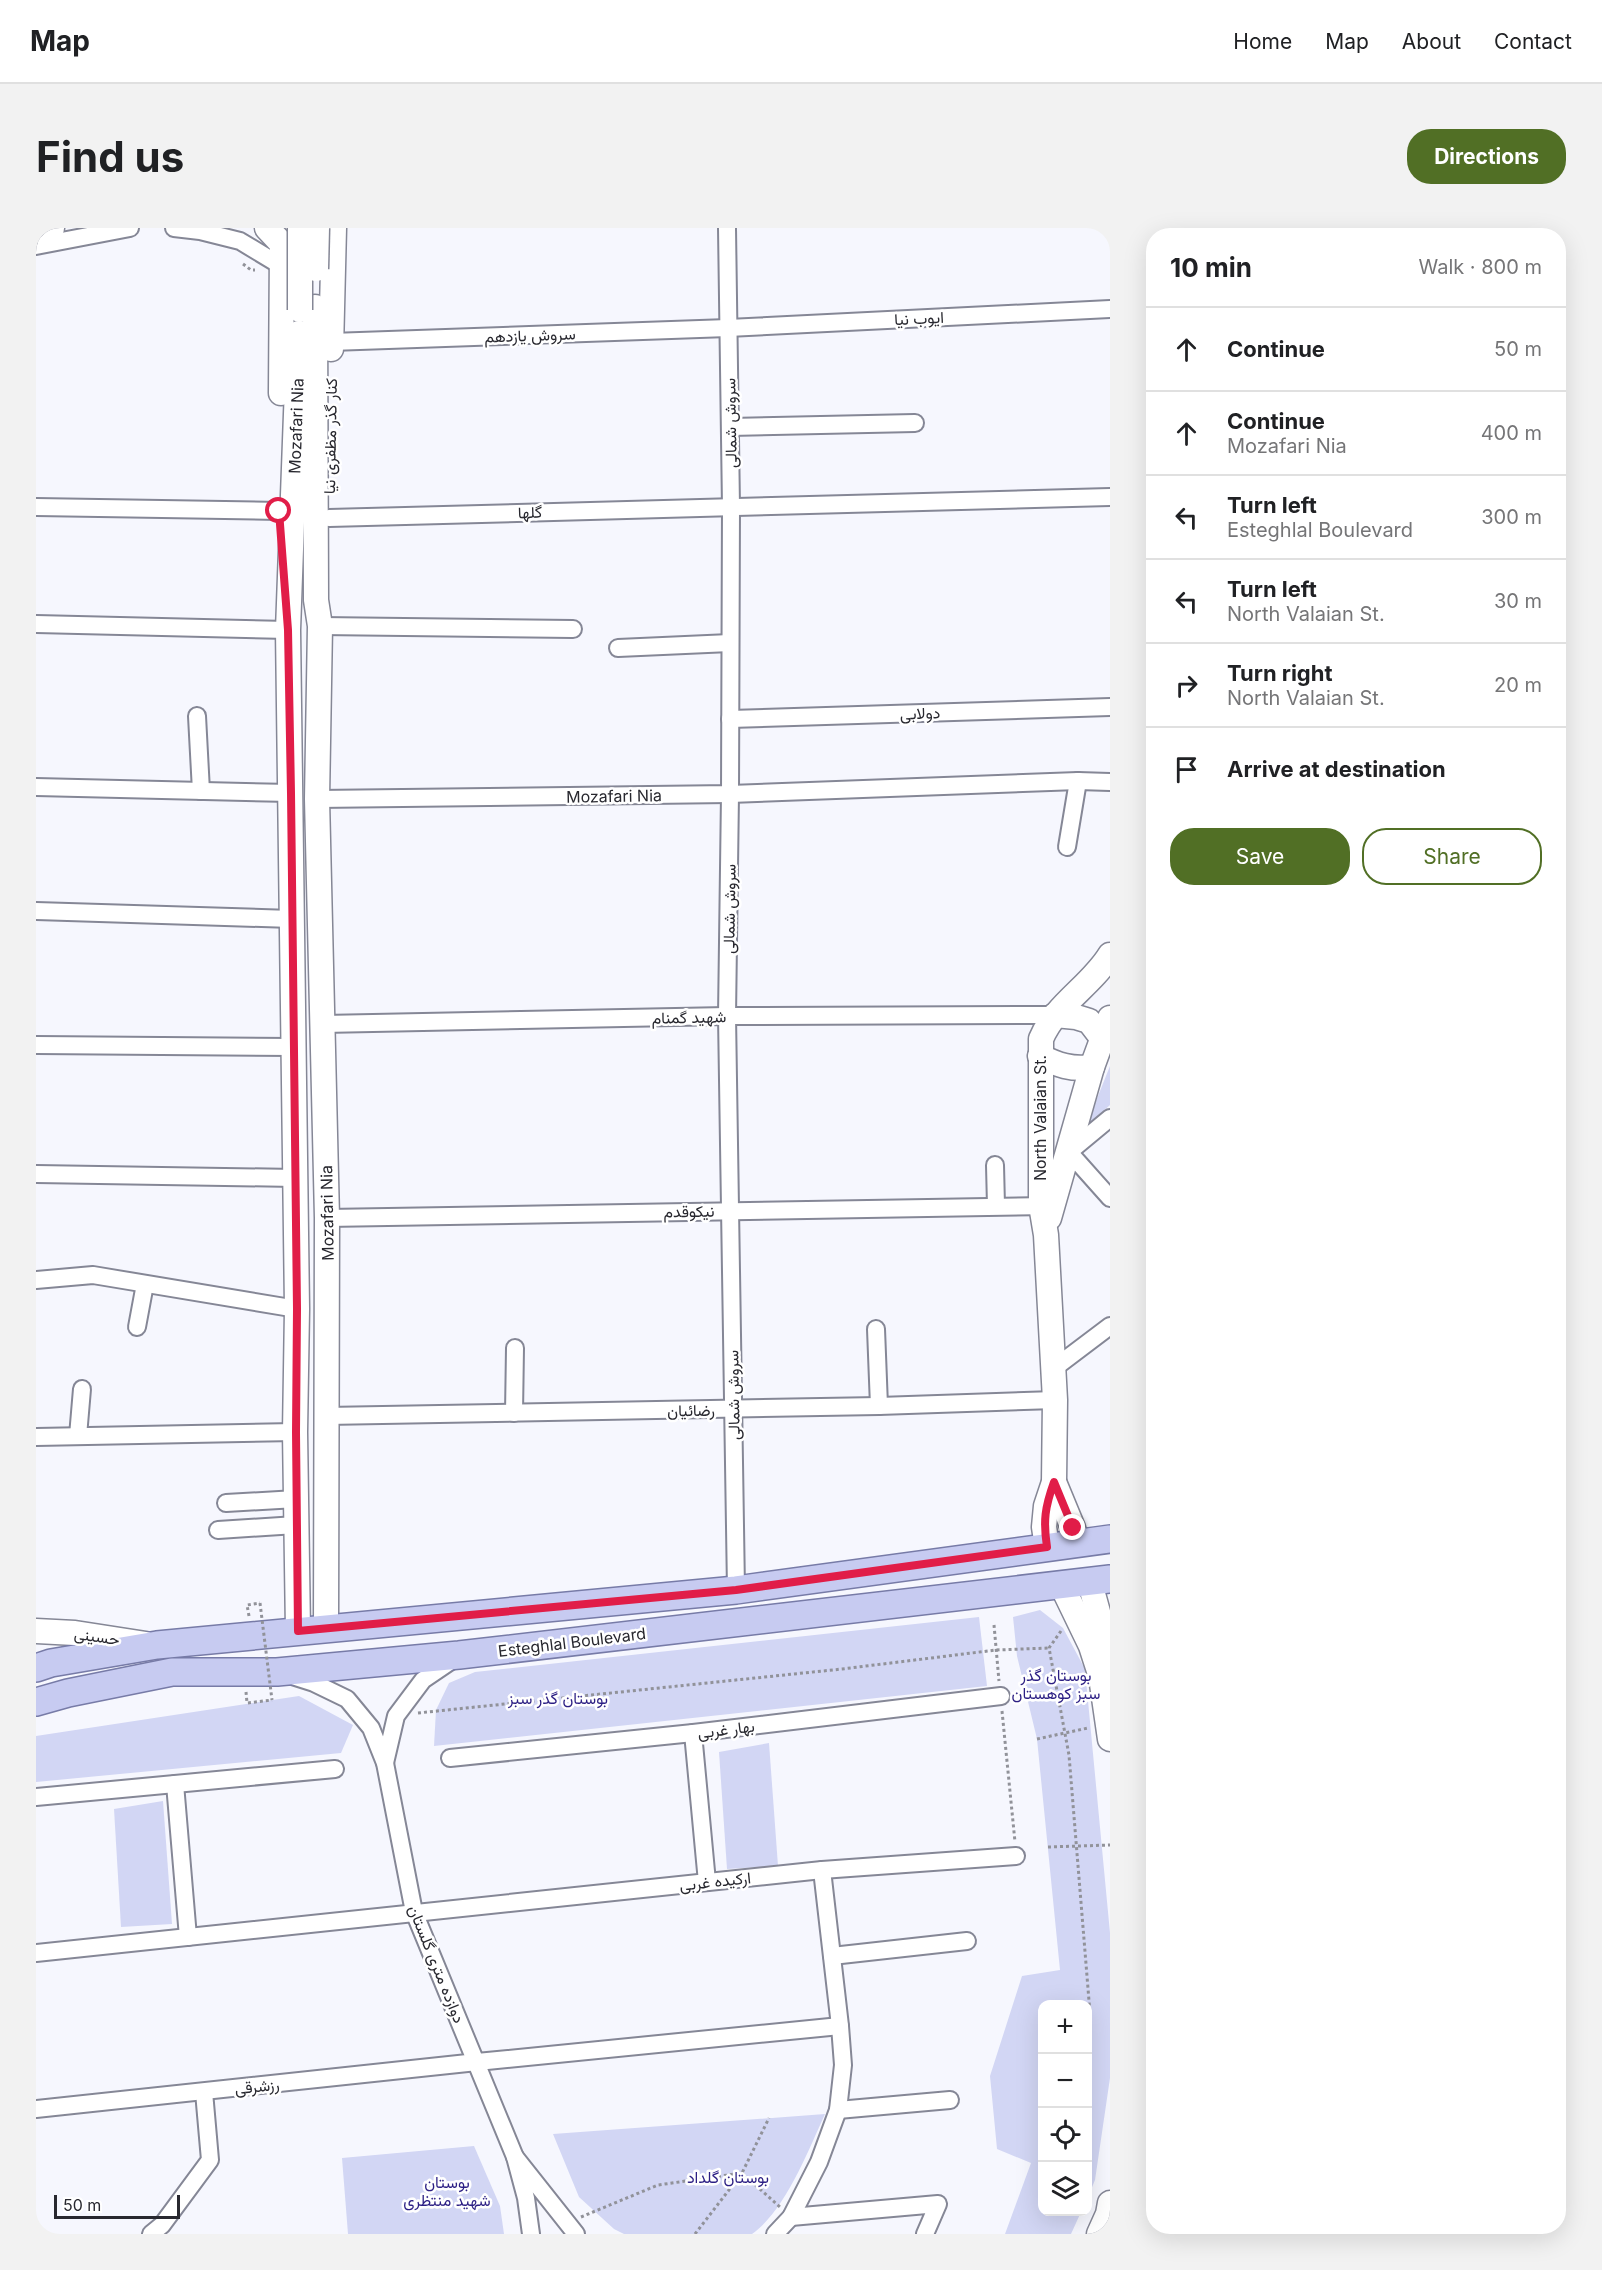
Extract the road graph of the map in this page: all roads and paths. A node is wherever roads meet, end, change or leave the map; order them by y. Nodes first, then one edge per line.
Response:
1 (52, 228) edge
2 (130, 228) edge
3 (174, 228) edge
4 (317, 228) edge
5 (727, 228) edge
6 (36, 231) edge
7 (333, 237) edge
8 (283, 242) edge
9 (36, 246) edge
10 (239, 261) dead end
11 (251, 270) dead end
12 (308, 308) junction
13 (1110, 309) edge
14 (728, 328) junction
15 (331, 342) junction
16 (915, 423) dead end
17 (730, 427) junction
18 (1110, 497) edge
19 (36, 507) edge
20 (731, 507) junction
21 (279, 511) junction
22 (329, 518) junction
23 (36, 624) edge
24 (320, 626) junction
25 (573, 629) dead end
26 (288, 630) junction
27 (730, 643) junction
28 (618, 648) dead end
29 (1110, 707) edge
30 (197, 716) dead end
31 (730, 719) junction
32 (1078, 781) junction
33 (1110, 782) edge
34 (36, 787) edge
35 (201, 791) junction
36 (291, 793) junction
37 (730, 794) junction
38 (317, 799) junction
39 (1067, 847) dead end
40 (36, 911) edge
41 (292, 919) junction
42 (1110, 955) edge
43 (727, 1016) junction
44 (1055, 1016) junction
45 (323, 1024) junction
46 (1106, 1028) edge
47 (36, 1045) edge
48 (294, 1047) junction
49 (1040, 1056) junction
50 (1092, 1067) junction
51 (1110, 1118) edge
52 (1069, 1152) junction
53 (995, 1166) dead end
54 (36, 1174) edge
55 (295, 1178) junction
56 (1110, 1197) edge
57 (996, 1206) junction
58 (1046, 1206) junction
59 (730, 1210) junction
60 (327, 1218) junction
61 (36, 1280) edge
62 (145, 1284) junction
63 (297, 1309) junction
64 (1110, 1326) edge
65 (137, 1327) dead end
66 (876, 1329) dead end
67 (515, 1348) dead end
68 (1053, 1370) junction
69 (82, 1389) dead end
70 (1055, 1400) junction
71 (879, 1406) junction
72 (733, 1409) junction
73 (514, 1413) junction
74 (326, 1416) junction
75 (296, 1432) junction
76 (78, 1436) junction
77 (36, 1437) edge
78 (1054, 1482) junction
79 (296, 1499) junction
80 (226, 1503) dead end
81 (296, 1525) junction
82 (218, 1530) dead end
83 (1110, 1539) edge
84 (1077, 1543) junction
85 (1047, 1547) junction
86 (326, 1572) junction
87 (1100, 1581) edge
88 (297, 1584) junction
89 (1062, 1586) junction
90 (736, 1590) junction
91 (1075, 1613) junction
92 (257, 1614) dead end
93 (994, 1625) dead end
94 (326, 1628) junction
95 (36, 1631) edge
96 (298, 1631) junction
97 (157, 1645) junction
98 (1049, 1648) junction
99 (996, 1650) junction
100 (459, 1655) junction
101 (1110, 1656) edge
102 (36, 1668) edge
103 (277, 1672) junction
104 (1000, 1696) junction
105 (36, 1702) edge
106 (247, 1702) dead end
107 (396, 1716) junction
108 (1109, 1732) edge
109 (693, 1733) junction
110 (1065, 1733) junction
111 (1037, 1739) dead end
112 (450, 1758) dead end
113 (385, 1763) junction
114 (335, 1769) dead end
115 (175, 1784) junction
116 (36, 1797) edge
117 (1110, 1845) edge
118 (1076, 1846) junction
119 (1048, 1847) dead end
120 (1016, 1856) joint
121 (822, 1870) junction
122 (707, 1882) junction
123 (414, 1912) junction
124 (188, 1937) junction
125 (967, 1941) dead end
126 (36, 1953) edge
127 (832, 1956) junction
128 (1089, 2000) edge
129 (840, 2026) junction
130 (477, 2062) junction
131 (204, 2092) junction
132 (950, 2100) dead end
133 (36, 2109) edge
134 (838, 2110) junction
135 (770, 2118) dead end
136 (515, 2157) junction
137 (742, 2173) junction
138 (1110, 2203) edge
139 (791, 2217) junction
140 (572, 2228) edge
141 (151, 2234) edge
142 (531, 2234) edge
143 (695, 2234) edge
144 (775, 2234) edge
145 (924, 2234) edge
146 (1099, 2234) edge

1 - 6 main road
2 - 9 street
3 - 8 street
4 - 12 main road, Mozafari Nia, bridge
5 - 14 street, سروش شمالی
7 - 8 main road
7 - 15 main road, کنار گذر مظفری نیا
8 - 12 main road, Mozafari Nia, bridge
8 - 21 main road
10 - 11 path
12 - 24 main road, Mozafari Nia
12 - 26 main road, Mozafari Nia
13 - 14 street, ایوب نیا
14 - 15 street, سروش یازدهم
14 - 17 street, سروش شمالی
15 - 22 main road, کنار گذر مظفری نیا
16 - 17 street
17 - 20 street, سروش شمالی
18 - 20 street, گلها
19 - 21 street
20 - 22 street, گلها
20 - 27 street, سروش شمالی
21 - 26 main road
22 - 24 main road, کنار گذر مظفری نیا
23 - 26 street
24 - 25 street
24 - 38 main road, Mozafari Nia
26 - 36 main road, Mozafari Nia
27 - 28 street
27 - 31 street, سروش شمالی
29 - 31 street, دولابی
30 - 35 street
31 - 37 street, سروش شمالی
32 - 33 street, Mozafari Nia
32 - 37 street, Mozafari Nia
32 - 39 street
34 - 35 street
35 - 36 street
36 - 41 main road, Mozafari Nia
37 - 38 street, Mozafari Nia
37 - 43 street, سروش شمالی
38 - 45 main road, Mozafari Nia
40 - 41 street
41 - 48 main road, Mozafari Nia
42 - 44 main road, North Valaian St.
43 - 44 street, شهید گمنام
43 - 45 street, شهید گمنام
43 - 59 street, سروش شمالی
44 - 46 main road
44 - 49 main road, North Valaian St.
45 - 60 main road, Mozafari Nia
46 - 50 main road, North Valaian St.
47 - 48 street
48 - 55 main road, Mozafari Nia
49 - 50 main road
49 - 58 main road, North Valaian St.
50 - 52 main road, North Valaian St.
51 - 52 street
52 - 56 street
52 - 58 main road, North Valaian St.
53 - 57 street
54 - 55 street
55 - 63 main road, Mozafari Nia
57 - 58 street, نیکوقدم
57 - 59 street, نیکوقدم
58 - 68 main road, North Valaian St.
59 - 60 street, نیکوقدم
59 - 72 street, سروش شمالی
60 - 74 main road, Mozafari Nia
61 - 62 street
62 - 63 street
62 - 65 street
63 - 75 main road, Mozafari Nia
64 - 68 street
66 - 71 street
67 - 73 street
68 - 70 main road, North Valaian St.
69 - 76 street
70 - 71 street, رضائیان
70 - 78 main road, North Valaian St.
71 - 72 street, رضائیان
72 - 73 street, رضائیان
72 - 90 street, سروش شمالی
73 - 74 street, رضائیان
74 - 86 main road, Mozafari Nia
75 - 76 street
75 - 79 main road, Mozafari Nia
76 - 77 street
78 - 84 main road, North Valaian St.
78 - 85 main road, North Valaian St.
79 - 80 street
79 - 81 main road, Mozafari Nia
81 - 82 street
81 - 88 main road, Mozafari Nia
83 - 84 main road, Esteghlal Boulevard
84 - 85 main road, Esteghlal Boulevard
84 - 87 main road
85 - 89 main road
85 - 90 main road, Esteghlal Boulevard
86 - 88 main road
86 - 94 main road, Mozafari Nia
87 - 89 main road, Esteghlal Boulevard
87 - 101 main road
88 - 96 main road, Mozafari Nia
89 - 91 main road
89 - 100 main road, Esteghlal Boulevard
90 - 94 main road, Esteghlal Boulevard
91 - 98 path
91 - 108 main road
92 - 106 path, bridge
93 - 99 path
94 - 96 main road, Esteghlal Boulevard
95 - 97 main road, حسینی
96 - 97 main road, Esteghlal Boulevard
97 - 102 main road, Esteghlal Boulevard
98 - 99 path
98 - 110 path
99 - 104 path
99 - 107 path
100 - 103 main road, Esteghlal Boulevard
100 - 107 street
103 - 105 main road, Esteghlal Boulevard
103 - 113 street
104 - 109 street, بهار غربی
104 - 120 path
107 - 113 street
108 - 110 path
109 - 112 street, بهار غربی
109 - 122 street
110 - 111 path
110 - 118 path
113 - 123 street, دوازده متری گلستان
114 - 115 street
115 - 116 street
115 - 124 street
117 - 118 path
118 - 119 path
118 - 128 path
120 - 121 street, ارکیده غربی
121 - 122 street, ارکیده غربی
121 - 127 street
122 - 123 street, ارکیده غربی
123 - 124 street, ارکیده غربی
123 - 130 street, دوازده متری گلستان
124 - 126 street, ارکیده غربی
125 - 127 street
127 - 129 street
129 - 130 street, رزشرقی
129 - 134 street
130 - 131 street, رزشرقی
130 - 136 street, دوازده متری گلستان
131 - 133 street, رزشرقی
131 - 141 street
132 - 134 street
134 - 139 street
135 - 137 path
136 - 140 street
136 - 142 street
137 - 139 path
137 - 140 path
137 - 143 path
138 - 146 main road
139 - 144 street
139 - 145 street

